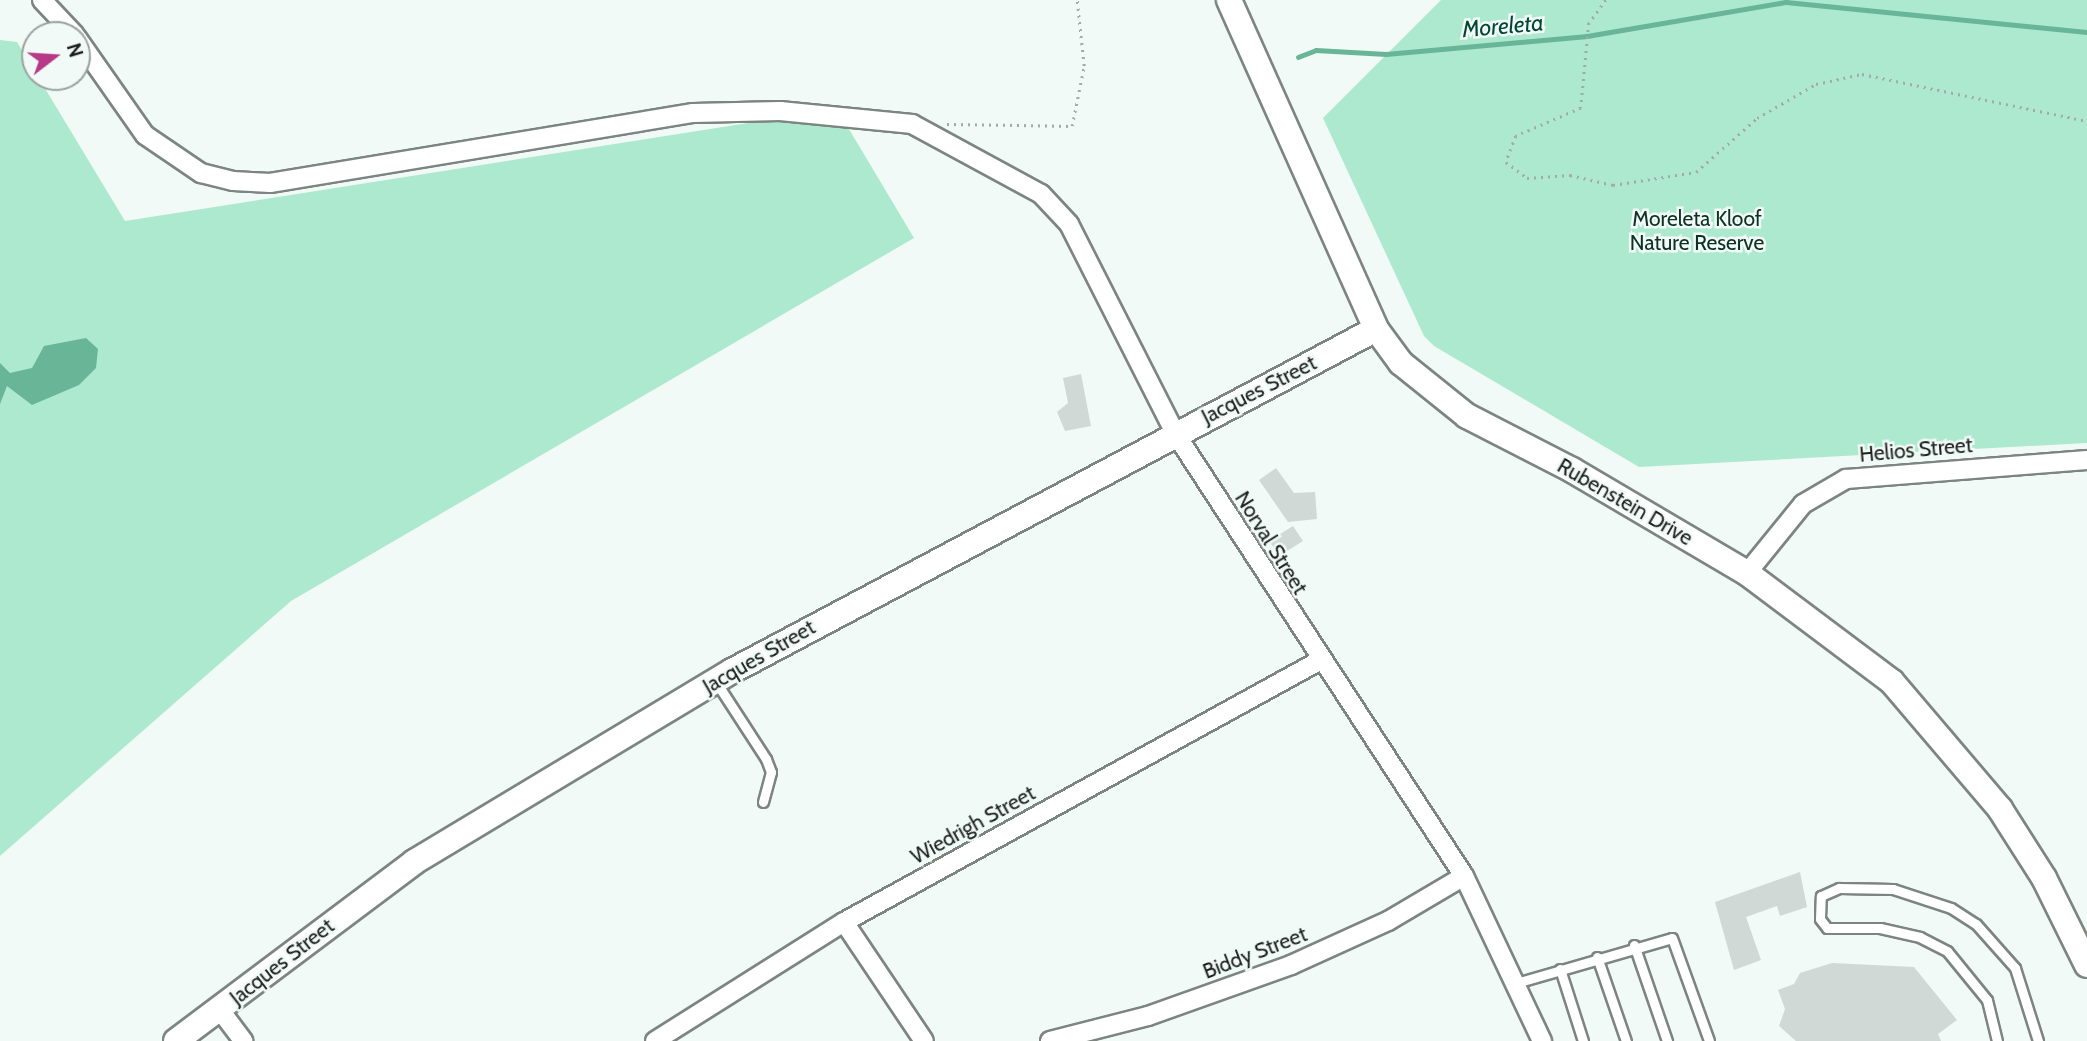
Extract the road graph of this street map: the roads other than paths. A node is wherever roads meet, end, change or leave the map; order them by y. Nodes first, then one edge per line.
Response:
1 (42, 0) edge
2 (1229, 0) edge
3 (62, 21) edge
4 (91, 58) edge
5 (1376, 329) junction
6 (1175, 433) junction
7 (2087, 460) edge
8 (1747, 573) junction
9 (1319, 661) junction
10 (715, 681) junction
11 (764, 802) dead end
12 (1464, 876) junction
13 (844, 922) junction
14 (1634, 945) junction
15 (1597, 957) junction
16 (2087, 965) edge
17 (1560, 969) junction
18 (1516, 983) junction
19 (220, 1010) junction
20 (176, 1041) edge
21 (243, 1041) edge
22 (655, 1041) edge
23 (924, 1041) edge
24 (1050, 1041) edge
25 (1542, 1041) edge
26 (1583, 1041) edge
27 (1626, 1041) edge
28 (1667, 1041) edge
29 (1709, 1041) edge
30 (1997, 1041) edge
31 (2038, 1041) edge

1 - 3 street
2 - 5 street, Rubenstein Drive
4 - 6 street, Norval Street
5 - 6 street, Jacques Street
5 - 8 street, Rubenstein Drive
6 - 9 street, Norval Street
6 - 10 street, Jacques Street
7 - 8 street, Helios Street
8 - 16 street, Rubenstein Drive
9 - 12 street, Norval Street
9 - 13 street, Wiedrigh Street
10 - 11 lane
10 - 19 street, Jacques Street
12 - 18 street, Norval Street
12 - 24 street, Biddy Street
13 - 22 street, Wiedrigh Street
13 - 23 street
14 - 15 lane
14 - 28 lane
14 - 29 lane
15 - 17 lane
15 - 27 lane
17 - 18 lane
17 - 26 lane
18 - 25 street, Norval Street
19 - 20 street, Jacques Street
19 - 21 street
30 - 31 lane

